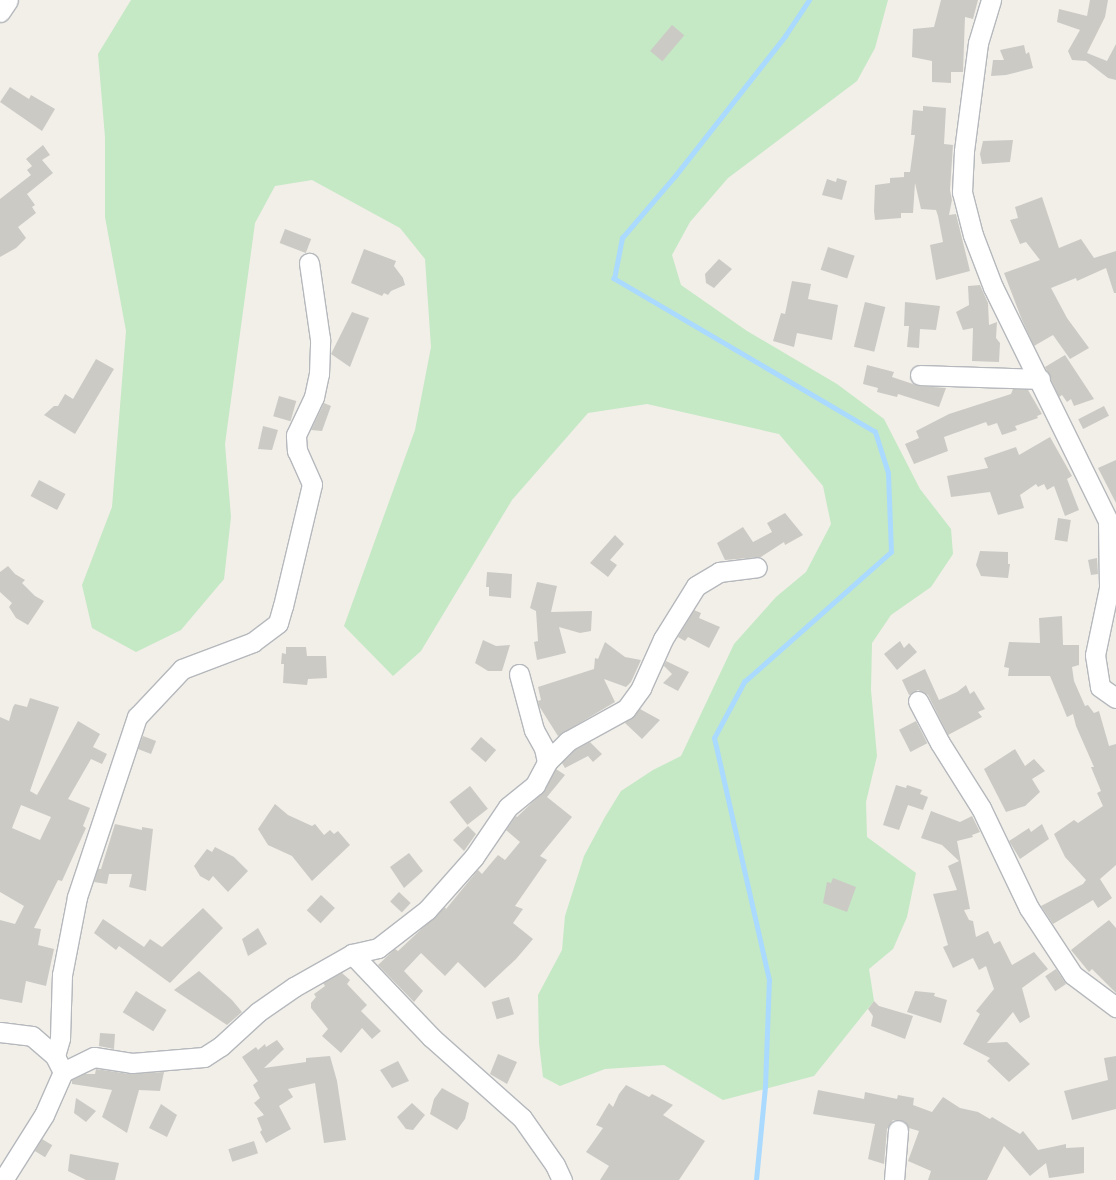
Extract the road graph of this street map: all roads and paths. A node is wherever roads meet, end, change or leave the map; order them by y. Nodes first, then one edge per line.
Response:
1 (8, 0) edge
2 (991, 0) edge
3 (0, 12) edge
4 (309, 262) dead end
5 (920, 375) dead end
6 (1040, 380) junction
7 (1112, 518) edge
8 (757, 567) dead end
9 (519, 674) dead end
10 (1116, 698) edge
11 (918, 701) dead end
12 (547, 762) junction
13 (352, 954) junction
14 (1116, 1007) edge
15 (0, 1032) edge
16 (59, 1064) junction
17 (898, 1130) dead end
18 (3, 1180) edge
19 (562, 1180) edge
20 (894, 1180) edge

1 - 3 street
2 - 6 street
4 - 16 street
5 - 6 street
6 - 7 street
7 - 10 street
8 - 12 street
9 - 12 street
11 - 14 street
12 - 13 street
13 - 16 street
13 - 19 street
15 - 16 street
16 - 18 street
17 - 20 street

